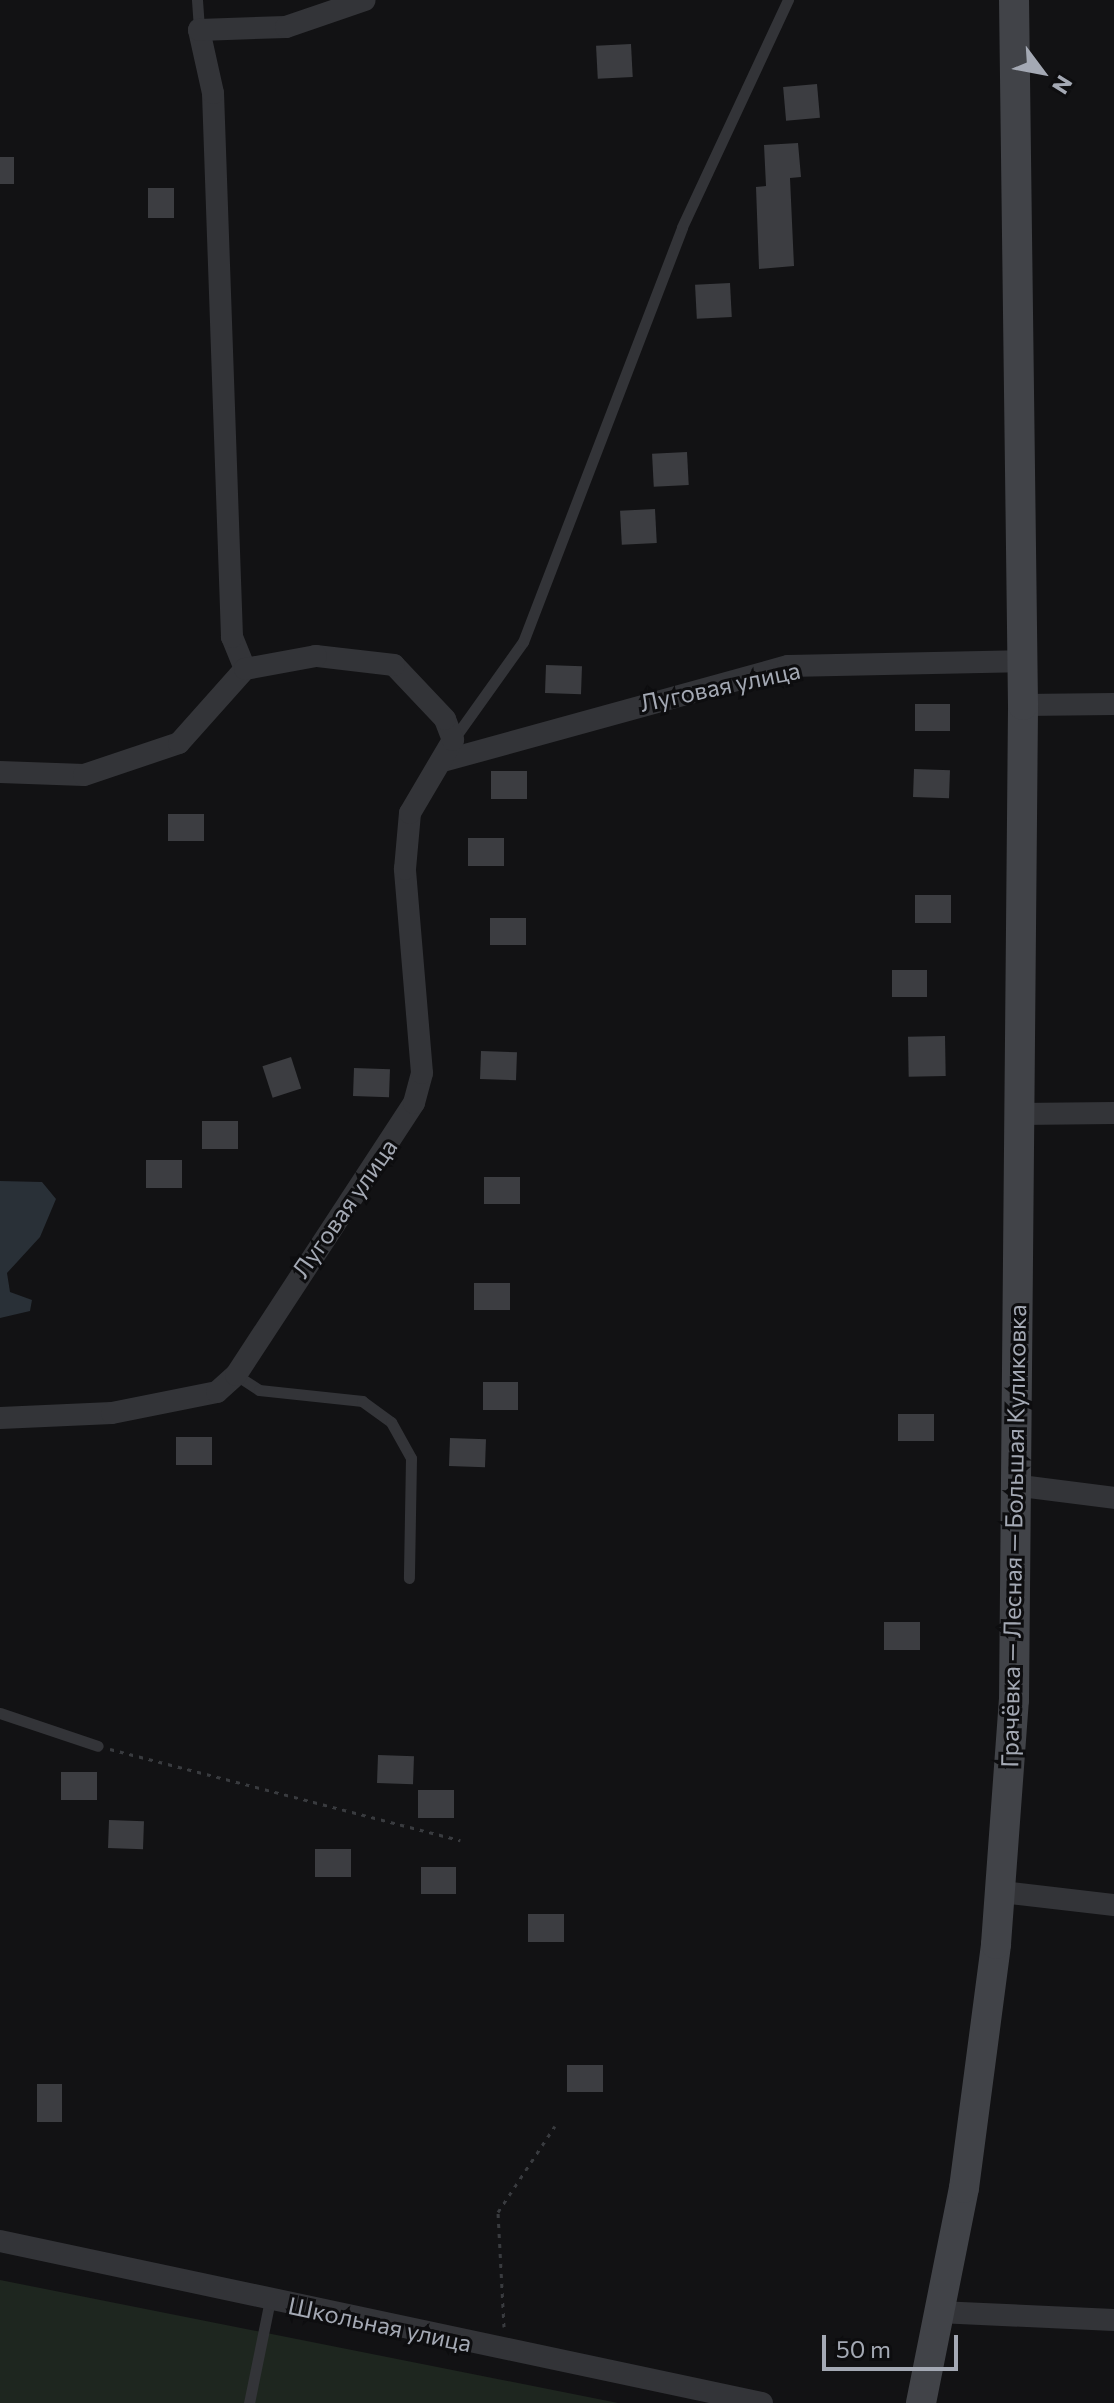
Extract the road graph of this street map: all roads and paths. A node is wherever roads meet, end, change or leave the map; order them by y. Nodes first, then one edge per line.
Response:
1 (197, 0) edge
2 (365, 0) edge
3 (788, 0) edge
4 (1014, 0) edge
5 (199, 30) junction
6 (1023, 661) junction
7 (245, 669) junction
8 (1114, 704) edge
9 (1023, 705) junction
10 (453, 740) junction
11 (443, 761) junction
12 (0, 772) edge
13 (1114, 1113) edge
14 (1019, 1114) junction
15 (236, 1375) junction
16 (0, 1418) edge
17 (1013, 1485) junction
18 (1114, 1498) edge
19 (409, 1578) dead end
20 (0, 1713) edge
21 (98, 1746) joint
22 (460, 1840) dead end
23 (1002, 1892) junction
24 (1114, 1905) edge
25 (555, 2126) dead end
26 (0, 2241) edge
27 (270, 2300) junction
28 (938, 2312) junction
29 (1114, 2320) edge
30 (505, 2351) junction
31 (249, 2403) edge
32 (762, 2403) edge
33 (921, 2403) edge

1 - 5 lane
2 - 5 street
3 - 10 lane
4 - 6 street
5 - 7 street
6 - 9 street, Грачёвка — Лесная — Большая Куликовка
6 - 11 street, Луговая улица
7 - 10 street
7 - 12 street
8 - 9 street
9 - 14 street, Грачёвка — Лесная — Большая Куликовка
10 - 11 street
11 - 15 street, Луговая улица
13 - 14 street
14 - 17 street, Грачёвка — Лесная — Большая Куликовка
15 - 16 street
15 - 19 lane
17 - 18 street
17 - 23 street, Грачёвка — Лесная — Большая Куликовка
20 - 21 lane
21 - 22 path
23 - 24 street
23 - 28 street, Грачёвка — Лесная — Большая Куликовка
25 - 30 path
26 - 27 street, Школьная улица
27 - 30 street, Школьная улица
27 - 31 lane
28 - 29 street
28 - 33 street, Грачёвка — Лесная — Большая Куликовка
30 - 32 street, Школьная улица

